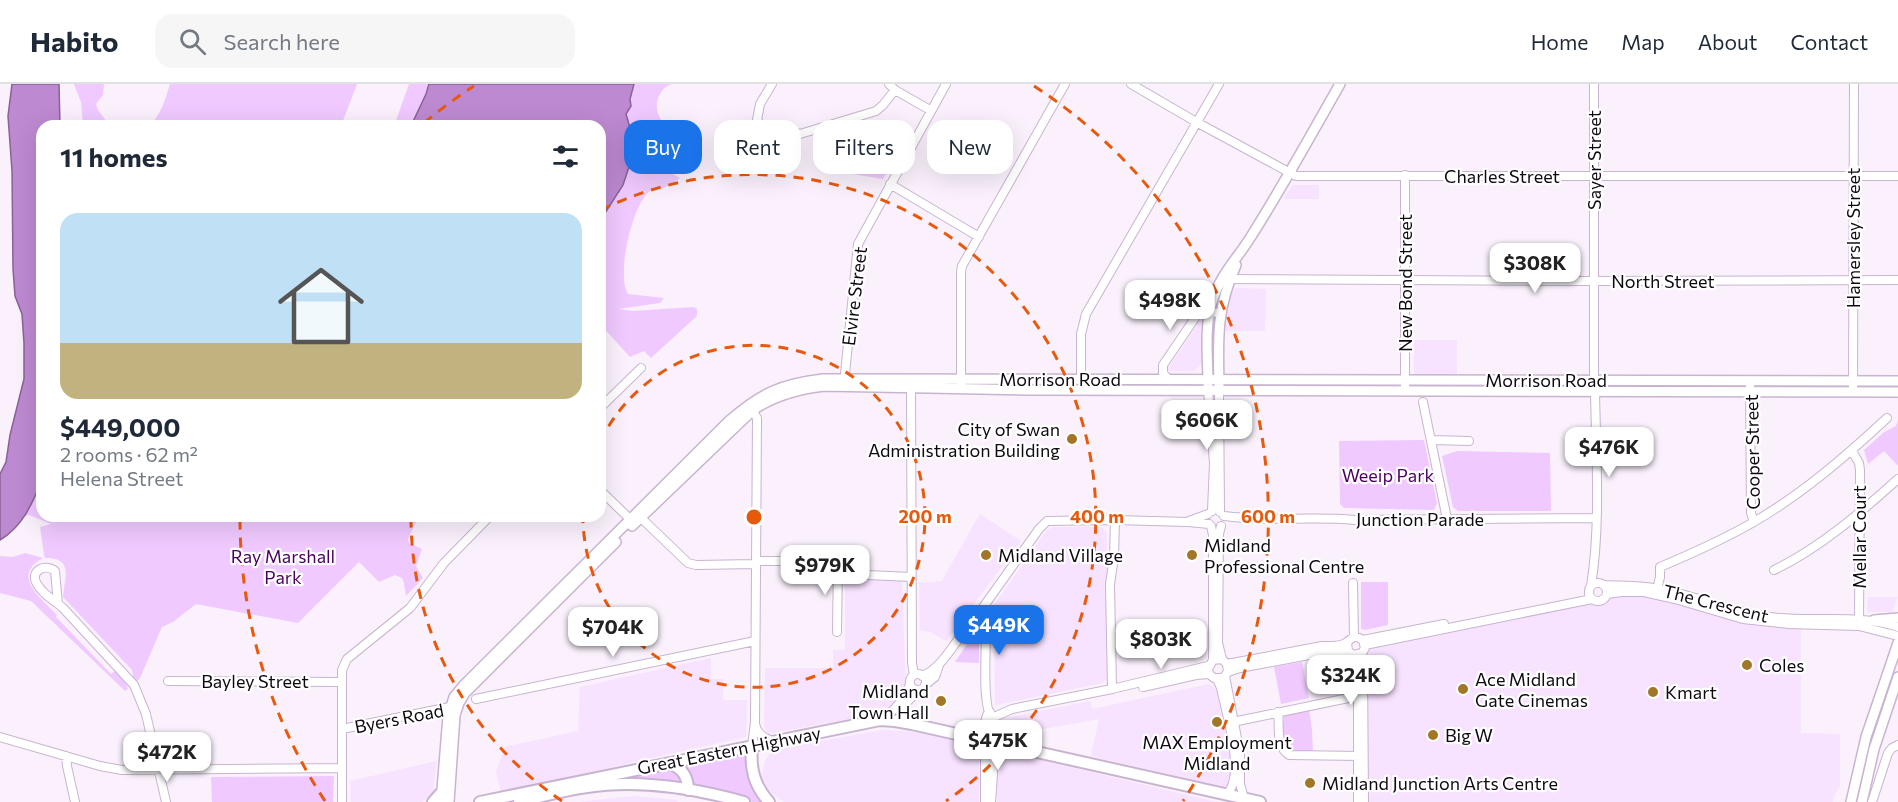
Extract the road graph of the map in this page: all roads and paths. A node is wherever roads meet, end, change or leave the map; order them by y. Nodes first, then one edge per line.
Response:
1 (772, 84) edge
2 (946, 84) edge
3 (1065, 84) edge
4 (1131, 84) edge
5 (1219, 84) edge
6 (1340, 84) edge
7 (1594, 84) edge
8 (1854, 84) edge
9 (892, 87) edge
10 (930, 110) junction
11 (1198, 123) junction
12 (1290, 173) junction
13 (1405, 176) junction
14 (1594, 176) junction
15 (1853, 176) junction
16 (1898, 176) edge
17 (890, 184) junction
18 (979, 237) junction
19 (1226, 278) junction
20 (1405, 280) junction
21 (1853, 280) junction
22 (1898, 280) edge
23 (1594, 281) junction
24 (1209, 312) junction
25 (1220, 313) junction
26 (641, 368) dead end
27 (1081, 379) junction
28 (1168, 380) junction
29 (1572, 380) junction
30 (1594, 380) junction
31 (1618, 380) junction
32 (1750, 381) junction
33 (1898, 381) edge
34 (844, 382) junction
35 (911, 383) junction
36 (961, 384) junction
37 (1214, 385) junction
38 (1405, 385) junction
39 (1853, 387) junction
40 (1595, 391) junction
41 (1750, 392) junction
42 (1898, 392) edge
43 (606, 402) edge
44 (1423, 402) dead end
45 (750, 407) junction
46 (1887, 418) dead end
47 (1431, 440) junction
48 (1469, 441) dead end
49 (1852, 450) junction
50 (1898, 479) edge
51 (606, 495) edge
52 (1860, 513) junction
53 (1218, 517) junction
54 (636, 518) junction
55 (1596, 518) junction
56 (1447, 519) junction
57 (1115, 520) junction
58 (484, 522) edge
59 (1188, 522) junction
60 (1754, 522) junction
61 (1210, 525) junction
62 (838, 561) junction
63 (756, 563) junction
64 (1594, 565) junction
65 (1774, 570) dead end
66 (911, 577) junction
67 (1353, 583) dead end
68 (1603, 584) junction
69 (1657, 591) junction
70 (1591, 593) junction
71 (1607, 594) junction
72 (58, 604) junction
73 (1898, 618) edge
74 (974, 620) junction
75 (1874, 620) junction
76 (1859, 622) junction
77 (1898, 627) edge
78 (837, 632) dead end
79 (1898, 636) edge
80 (1354, 637) junction
81 (755, 641) junction
82 (1364, 642) junction
83 (1898, 643) edge
84 (1352, 651) junction
85 (940, 663) junction
86 (1226, 668) junction
87 (1212, 670) junction
88 (1898, 677) edge
89 (915, 678) junction
90 (168, 681) dead end
91 (342, 682) junction
92 (922, 688) junction
93 (1112, 689) junction
94 (1358, 696) junction
95 (476, 699) dead end
96 (454, 707) junction
97 (1278, 712) junction
98 (990, 716) junction
99 (880, 720) junction
100 (755, 722) junction
101 (1231, 722) junction
102 (912, 724) junction
103 (342, 729) junction
104 (0, 737) edge
105 (988, 741) junction
106 (776, 742) junction
107 (764, 744) junction
108 (1898, 745) edge
109 (752, 746) junction
110 (66, 756) junction
111 (1361, 756) junction
112 (668, 763) junction
113 (342, 768) junction
114 (160, 770) junction
115 (756, 784) junction
116 (688, 790) junction
117 (1227, 794) junction
118 (441, 798) edge
119 (1244, 798) junction
120 (75, 802) edge
121 (166, 802) edge
122 (342, 802) edge
123 (433, 802) edge
124 (449, 802) edge
125 (480, 802) edge
126 (519, 802) edge
127 (744, 802) edge
128 (769, 802) edge
129 (985, 802) edge
130 (991, 802) edge
131 (1260, 802) edge
132 (1358, 802) edge
133 (1364, 802) edge
134 (1851, 802) edge
135 (1862, 802) edge
136 (1872, 802) edge

1 - 9 street
2 - 10 street, Elvire Street
3 - 18 street
4 - 11 street, Charles Street
5 - 11 street
6 - 12 main road
7 - 14 street, Sayer Street
8 - 15 street, Hamersley Street
9 - 10 street
10 - 17 street, Elvire Street
11 - 12 street, Charles Street
11 - 27 street
12 - 13 street, Charles Street
12 - 19 main road
13 - 14 street, Charles Street
13 - 20 street, New Bond Street
14 - 15 street, Charles Street
14 - 23 street, Sayer Street
15 - 16 street, Charles Street
15 - 21 street, Hamersley Street
17 - 18 street
17 - 34 street, Elvire Street
18 - 36 street
19 - 20 street, North Street
19 - 24 main road
19 - 25 main road
20 - 23 street, North Street
20 - 38 street, New Bond Street
21 - 22 street, North Street
21 - 23 street, North Street
21 - 39 street, Hamersley Street
23 - 30 street, Sayer Street
24 - 25 street
24 - 28 street
24 - 37 main road
25 - 37 main road
26 - 43 street
27 - 28 main road, Morrison Road
27 - 36 main road, Morrison Road
28 - 37 main road, Morrison Road
29 - 30 main road, Morrison Road
29 - 38 main road, Morrison Road
29 - 40 main road
30 - 31 main road, Morrison Road
31 - 32 main road, Morrison Road
31 - 40 main road
32 - 39 main road, Morrison Road
32 - 41 street, Cooper Street
33 - 39 main road, Morrison Road
34 - 35 main road, Morrison Road
34 - 45 main road, Morrison Road
35 - 36 main road, Morrison Road
35 - 66 street
36 - 37 main road, Morrison Road
37 - 38 main road, Morrison Road
37 - 53 street
38 - 40 main road, Morrison Road
39 - 41 main road, Morrison Road
39 - 42 main road, Morrison Road
40 - 41 main road, Morrison Road
40 - 55 street
41 - 60 street, Cooper Street
44 - 47 street
45 - 54 main road, Morrison Road
45 - 63 street
46 - 49 street
47 - 48 street
47 - 56 street
49 - 52 street, Mellar Court
49 - 60 street
50 - 52 street
51 - 54 street
52 - 65 street
52 - 76 street, Mellar Court
53 - 56 street, Junction Parade
53 - 59 street
53 - 61 street
53 - 61 street, Junction Parade
53 - 86 street
54 - 63 street
54 - 96 main road, Morrison Road
55 - 56 street, Junction Parade
55 - 64 street
57 - 59 street, Junction Parade
57 - 74 street, Junction Parade
57 - 93 street
58 - 91 street
59 - 61 street, Junction Parade
60 - 69 street
61 - 87 street
62 - 63 street
62 - 66 street
62 - 78 street
63 - 81 street
64 - 68 street
64 - 70 street
66 - 89 street
67 - 80 street
68 - 69 street, The Crescent
68 - 70 street, The Crescent
68 - 71 street
69 - 71 street, The Crescent
69 - 76 street, The Crescent
70 - 71 street, The Crescent
70 - 82 street, The Crescent
72 - 72 street
72 - 114 street
73 - 75 main road
74 - 85 street
74 - 98 street
75 - 76 street, The Crescent
75 - 77 street, The Crescent
76 - 79 street, The Crescent
80 - 82 street
80 - 84 street
81 - 95 street
81 - 100 street
82 - 84 street
83 - 134 main road
84 - 86 street
84 - 94 street
84 - 111 street
85 - 89 street
85 - 92 street
86 - 87 street
86 - 87 street
86 - 101 street
87 - 93 street
87 - 101 street
88 - 135 main road
89 - 92 street
89 - 92 street
89 - 99 street
90 - 91 street, Bayley Street
91 - 103 street
92 - 102 street
93 - 98 street
94 - 97 street
94 - 111 street
96 - 103 street, Byers Road
96 - 118 main road, Morrison Road
96 - 124 main road
97 - 101 street
97 - 111 street
98 - 105 street
99 - 102 highway, Great Eastern Highway
99 - 106 highway, Great Eastern Highway
100 - 106 street
100 - 109 street
101 - 117 street
101 - 119 street
102 - 105 highway, Great Eastern Highway
103 - 113 street
104 - 110 street
105 - 117 highway, Great Eastern Highway
105 - 129 street
105 - 130 street
106 - 107 highway, Great Eastern Highway
107 - 109 highway, Great Eastern Highway
107 - 115 highway
108 - 136 street
109 - 112 highway, Great Eastern Highway
109 - 115 highway
110 - 114 street
110 - 120 street
111 - 132 street
111 - 133 street
112 - 116 highway
112 - 125 highway, Great Eastern Highway
113 - 114 street
113 - 122 street
114 - 121 street
115 - 128 highway
116 - 126 highway
116 - 127 highway
117 - 119 highway, Great Eastern Highway
118 - 123 highway
119 - 131 highway, Great Eastern Highway

